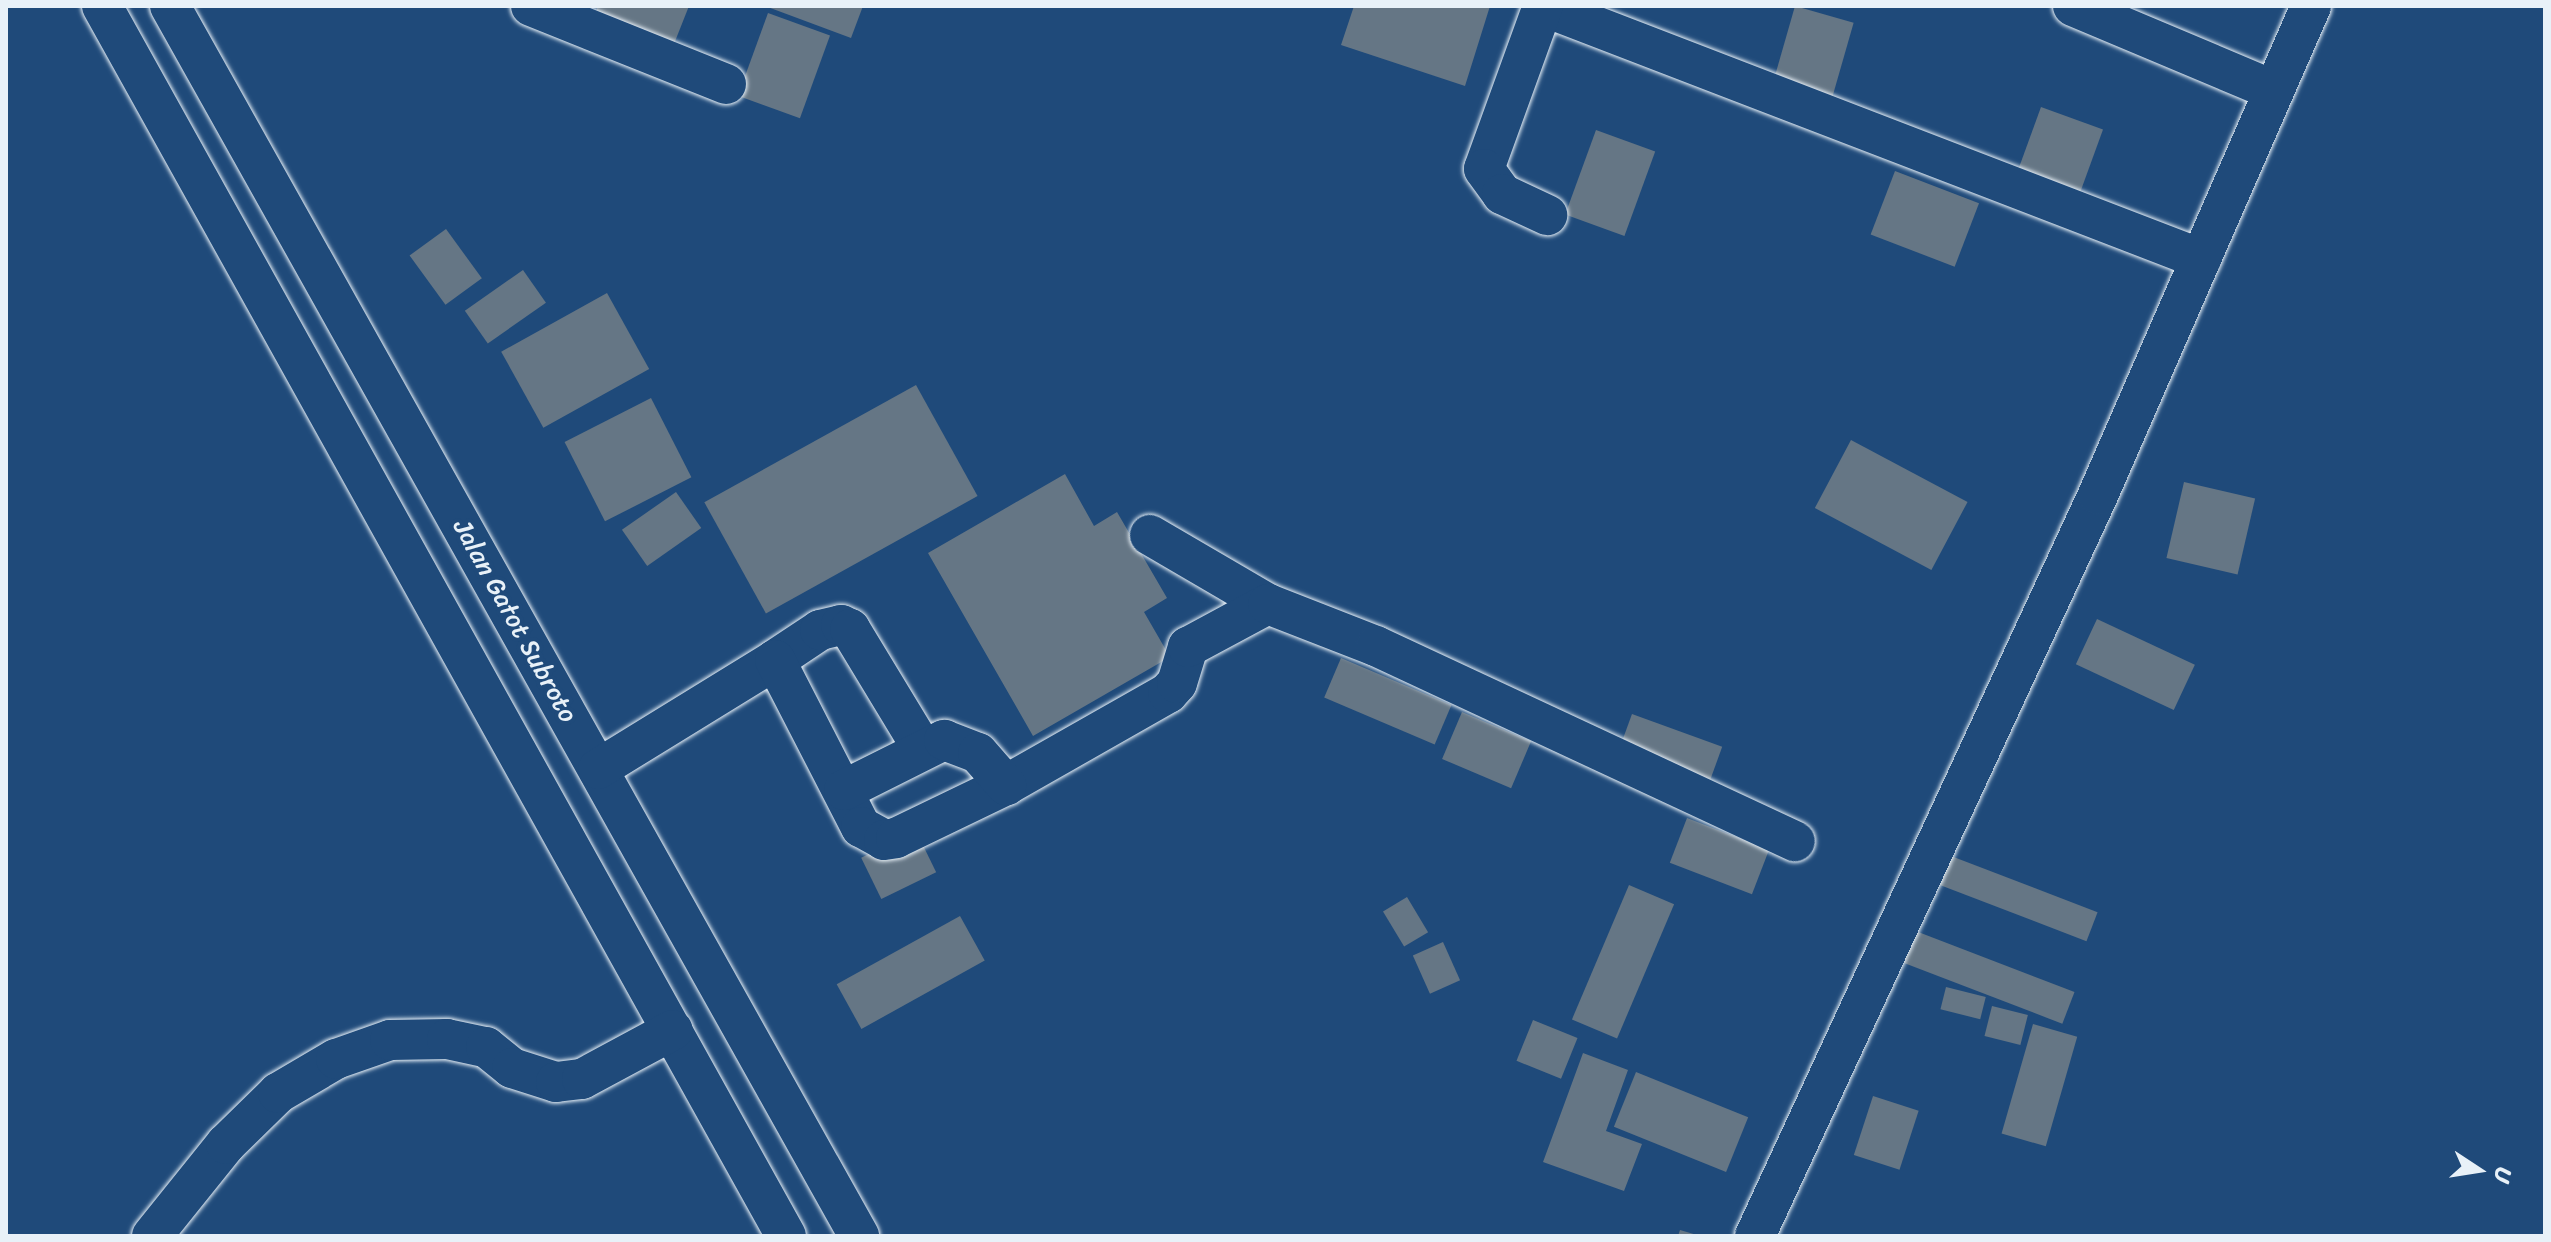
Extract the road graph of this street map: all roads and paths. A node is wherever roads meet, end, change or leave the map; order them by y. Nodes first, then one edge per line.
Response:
1 (102, 6) edge
2 (170, 6) edge
3 (531, 6) edge
4 (1543, 6) edge
5 (2073, 6) edge
6 (2311, 6) edge
7 (726, 84) dead end
8 (2273, 90) junction
9 (1547, 215) dead end
10 (308, 252) junction
11 (2201, 259) junction
12 (259, 285) junction
13 (353, 334) junction
14 (303, 366) junction
15 (1150, 535) dead end
16 (1268, 604) junction
17 (775, 660) junction
18 (922, 748) junction
19 (598, 769) junction
20 (1006, 785) junction
21 (844, 790) junction
22 (1795, 841) dead end
23 (662, 1036) junction
24 (152, 1236) edge
25 (786, 1236) edge
26 (859, 1236) edge
27 (1755, 1236) edge

1 - 12 street
2 - 10 street, Jalan Gatot Subroto
3 - 7 street
4 - 9 street
4 - 11 street
5 - 8 street
6 - 8 street
8 - 11 street
10 - 12 street
10 - 13 street, Jalan Gatot Subroto
11 - 27 street
12 - 14 street
13 - 14 street
13 - 19 street, Jalan Gatot Subroto
14 - 23 street
15 - 16 street
16 - 20 street
16 - 22 street
17 - 18 street
17 - 19 street
17 - 21 street
18 - 20 street
18 - 21 street
19 - 26 street, Jalan Gatot Subroto
20 - 21 street
23 - 24 street
23 - 25 street

